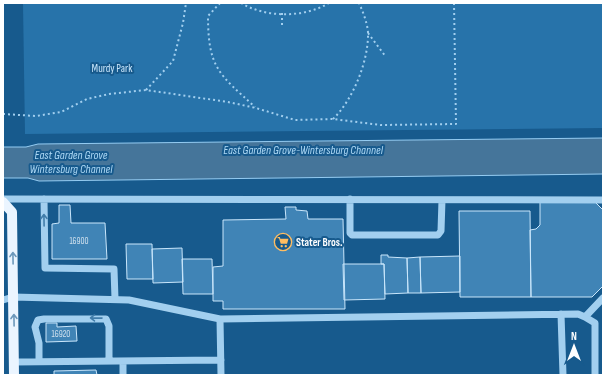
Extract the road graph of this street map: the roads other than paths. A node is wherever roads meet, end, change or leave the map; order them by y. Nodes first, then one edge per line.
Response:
1 (44, 199) junction
2 (350, 199) junction
3 (3, 200) edge
4 (442, 200) junction
5 (603, 200) edge
6 (603, 298) edge
7 (8, 299) edge
8 (115, 299) junction
9 (561, 314) junction
10 (585, 317) junction
11 (220, 319) junction
12 (221, 360) junction
13 (109, 361) junction
14 (123, 361) junction
15 (14, 362) junction
16 (39, 362) junction
17 (14, 375) edge
18 (123, 375) edge
19 (221, 375) edge
20 (563, 375) edge
21 (596, 375) edge

1 - 2 lane
1 - 3 lane
8 -> 1 lane
2 - 4 lane
2 - 4 lane
7 -> 3 main road
4 - 5 lane
6 - 10 lane
7 - 8 lane
15 -> 7 main road
8 - 11 lane
9 - 10 lane
9 - 11 lane
9 - 20 lane
10 - 21 lane
11 - 12 lane
12 - 14 lane
12 - 19 lane
13 - 14 lane
13 - 16 lane
13 -> 16 lane
14 - 18 lane
15 - 16 lane
15 - 17 main road

